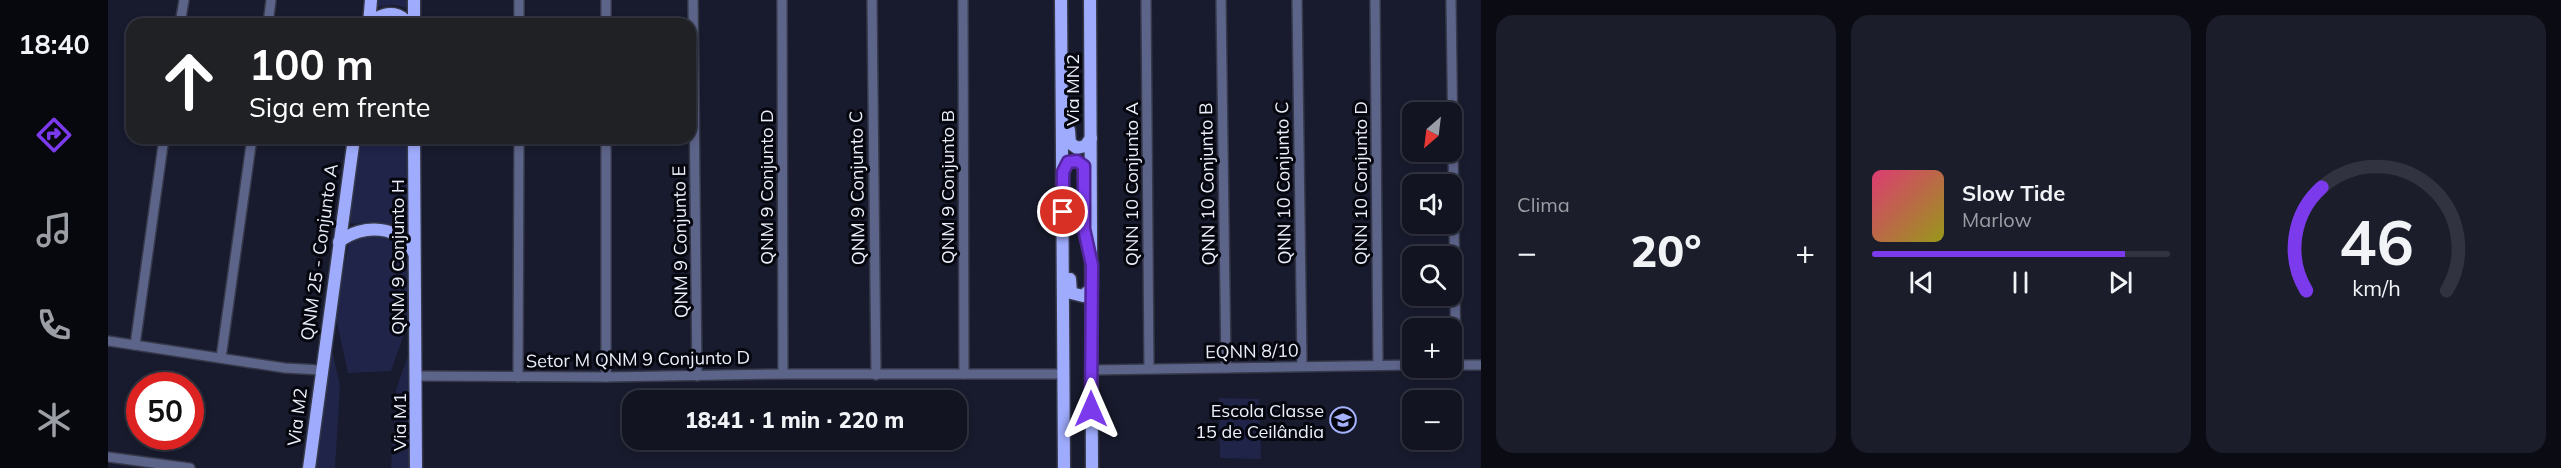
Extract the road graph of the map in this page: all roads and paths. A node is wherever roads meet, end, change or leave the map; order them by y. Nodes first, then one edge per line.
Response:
1 (183, 0) edge
2 (272, 0) edge
3 (372, 0) edge
4 (414, 0) edge
5 (519, 0) edge
6 (606, 0) edge
7 (693, 0) edge
8 (782, 0) edge
9 (872, 0) edge
10 (963, 0) edge
11 (1061, 0) edge
12 (1090, 0) edge
13 (1146, 0) edge
14 (1221, 0) edge
15 (1298, 0) edge
16 (1375, 0) edge
17 (1451, 0) edge
18 (181, 18) edge
19 (269, 18) edge
20 (370, 18) edge
21 (376, 18) edge
22 (403, 18) edge
23 (412, 18) edge
24 (519, 18) edge
25 (606, 18) edge
26 (693, 18) edge
27 (1062, 37) junction
28 (1091, 138) junction
29 (163, 144) edge
30 (251, 144) edge
31 (353, 144) edge
32 (414, 144) edge
33 (519, 144) edge
34 (606, 144) edge
35 (695, 144) edge
36 (1063, 172) junction
37 (339, 242) junction
38 (1063, 252) junction
39 (415, 255) junction
40 (1092, 265) junction
41 (1092, 288) junction
42 (1454, 318) edge
43 (108, 341) edge
44 (135, 345) junction
45 (221, 358) junction
46 (1378, 365) junction
47 (1402, 365) edge
48 (1462, 365) edge
49 (1481, 365) edge
50 (1302, 366) junction
51 (1226, 368) junction
52 (1149, 369) junction
53 (321, 370) junction
54 (1091, 370) junction
55 (783, 374) junction
56 (1064, 374) junction
57 (876, 375) junction
58 (964, 375) junction
59 (417, 376) junction
60 (698, 376) junction
61 (518, 377) junction
62 (606, 377) junction
63 (108, 457) edge
64 (121, 464) edge
65 (190, 468) edge
66 (309, 468) edge
67 (416, 468) edge
68 (1064, 468) edge
69 (1092, 468) edge

1 - 18 street
2 - 19 street
3 - 20 main road
4 - 23 main road
5 - 24 street
6 - 25 street
7 - 26 street, QNM 9 Conjunto E
8 - 55 street, QNM 9 Conjunto D
9 - 57 street, QNM 9 Conjunto C
10 - 58 street, QNM 9 Conjunto B
11 - 27 main road
12 - 28 main road, Via MN2
13 - 52 street, QNN 10 Conjunto A
14 - 51 street, QNN 10 Conjunto B
15 - 50 street, QNN 10 Conjunto C
16 - 46 street, QNN 10 Conjunto D
17 - 42 street
21 - 22 main road
27 - 28 main road
27 - 36 main road
28 - 40 main road, Via MN2
29 - 44 street
30 - 45 street
31 - 37 main road, QNM 25 - Conjunto A
32 - 39 main road, QNM 9 Conjunto H
33 - 61 street
34 - 62 street
35 - 60 street, QNM 9 Conjunto E
36 - 38 main road
36 - 40 main road
37 - 39 main road
37 - 53 main road, QNM 25 - Conjunto A
38 - 41 main road
38 - 56 main road
39 - 59 main road, QNM 9 Conjunto H
40 - 41 main road, Via MN2
41 - 54 main road, Via MN2
43 - 44 street
44 - 45 street
45 - 53 street
46 - 47 street, EQNN 8/10
46 - 50 street, EQNN 8/10
48 - 49 street
50 - 51 street, EQNN 8/10
51 - 52 street, EQNN 8/10
52 - 54 street, EQNN 8/10
53 - 66 main road, Via M2
54 - 69 main road, Via MN2
55 - 57 street, Setor M QNM 9 Conjunto D
55 - 60 street, Setor M QNM 9 Conjunto D
56 - 58 street, Setor M QNM 9 Conjunto D
56 - 68 main road
57 - 58 street, Setor M QNM 9 Conjunto D
59 - 61 street, Setor M QNM 9 Conjunto D
59 - 67 main road, Via M1
60 - 62 street, Setor M QNM 9 Conjunto D
61 - 62 street, Setor M QNM 9 Conjunto D
63 - 64 street
64 - 65 street

